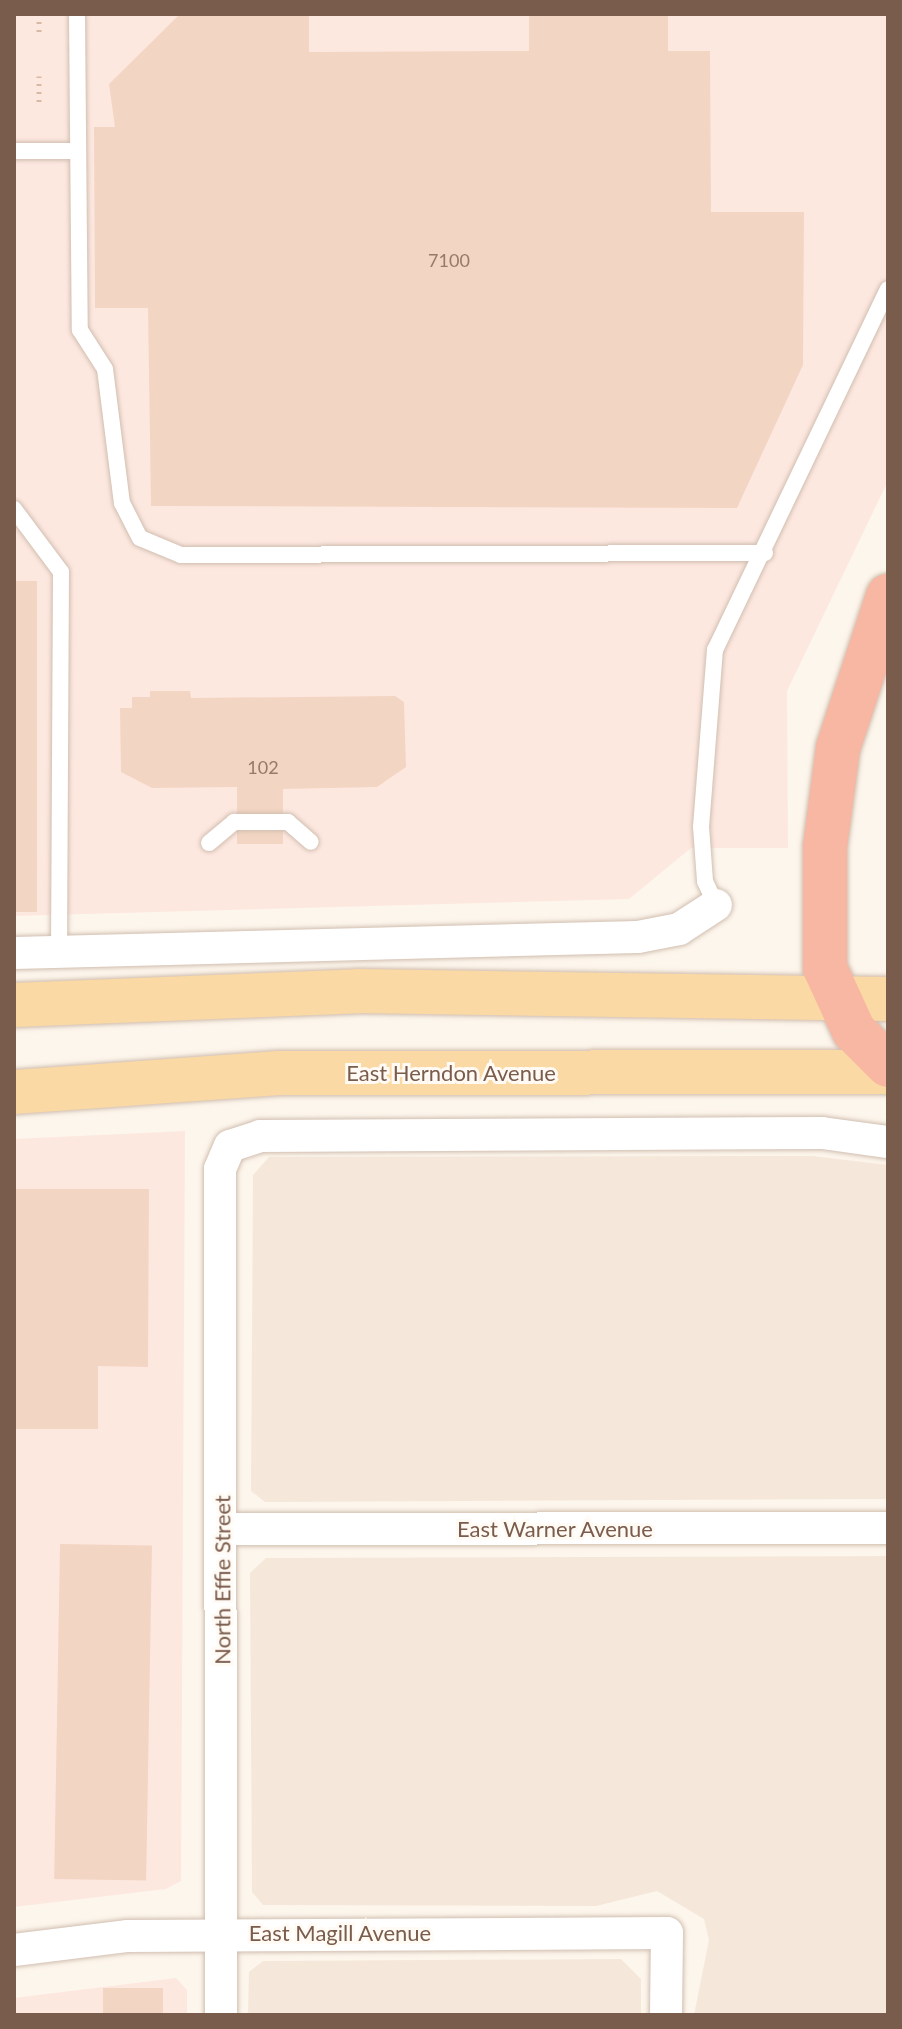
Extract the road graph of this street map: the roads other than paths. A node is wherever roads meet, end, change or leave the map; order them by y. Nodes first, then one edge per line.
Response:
1 (77, 14) edge
2 (14, 151) edge
3 (78, 151) junction
4 (888, 289) edge
5 (14, 509) edge
6 (765, 553) junction
7 (888, 596) edge
8 (311, 842) dead end
9 (209, 843) dead end
10 (716, 905) joint
11 (59, 951) junction
12 (14, 953) edge
13 (835, 998) junction
14 (888, 999) edge
15 (14, 1005) edge
16 (888, 1065) edge
17 (888, 1072) edge
18 (14, 1092) edge
19 (888, 1142) edge
20 (888, 1528) edge
21 (222, 1529) junction
22 (222, 1934) junction
23 (14, 1950) edge
24 (221, 2015) edge
25 (666, 2015) edge

1 - 3 lane
2 - 3 lane
3 - 6 lane
4 - 6 lane
5 - 11 lane
6 - 10 lane
7 - 13 highway
8 - 9 lane
10 - 11 street
11 - 12 street
13 - 14 main road
13 - 15 main road
13 - 16 highway
17 - 18 main road, East Herndon Avenue
19 - 21 street, North Effie Street
20 - 21 street, East Warner Avenue
21 - 22 street, North Effie Street
22 - 23 street, East Magill Avenue
22 - 24 street, North Effie Street
22 - 25 street, East Magill Avenue

